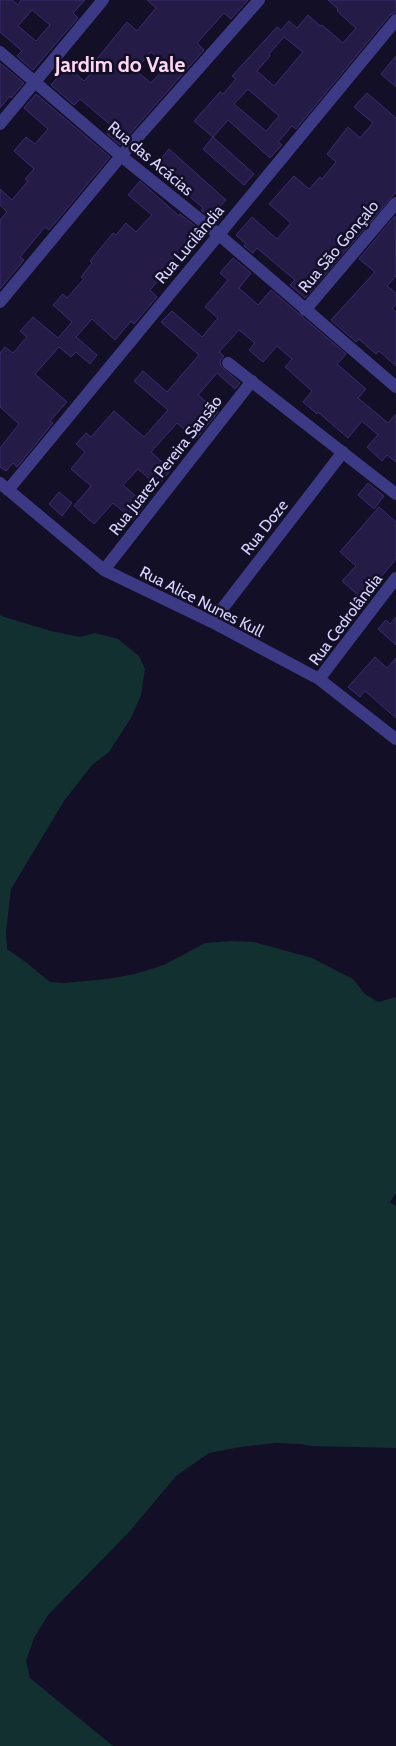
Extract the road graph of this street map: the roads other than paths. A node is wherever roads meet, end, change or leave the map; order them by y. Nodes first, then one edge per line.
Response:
1 (103, 0) edge
2 (259, 0) edge
3 (396, 20) edge
4 (0, 52) edge
5 (36, 82) junction
6 (0, 124) edge
7 (121, 156) junction
8 (396, 203) edge
9 (218, 234) junction
10 (0, 302) edge
11 (305, 310) junction
12 (228, 363) dead end
13 (252, 381) junction
14 (395, 385) edge
15 (343, 452) junction
16 (4, 486) edge
17 (396, 494) edge
18 (104, 570) junction
19 (396, 578) edge
20 (212, 622) junction
21 (319, 679) junction
22 (396, 739) edge

1 - 5 street
2 - 7 street
3 - 9 street, Rua Lucilândia
4 - 5 street, Rua das Acácias
5 - 6 street
5 - 7 street, Rua das Acácias
7 - 9 street, Rua das Acácias
7 - 10 street
8 - 11 street, Rua São Gonçalo
9 - 11 street, Rua das Acácias
9 - 16 street, Rua Lucilândia
11 - 14 street, Rua das Acácias
12 - 13 street
13 - 15 street
13 - 18 street, Rua Juarez Pereira Sansão
15 - 17 street
15 - 20 street, Rua Doze
16 - 18 street, Rua Alice Nunes Kull
18 - 20 street, Rua Alice Nunes Kull
19 - 21 street, Rua Cedrolândia
20 - 21 street, Rua Alice Nunes Kull
21 - 22 street, Rua Alice Nunes Kull

